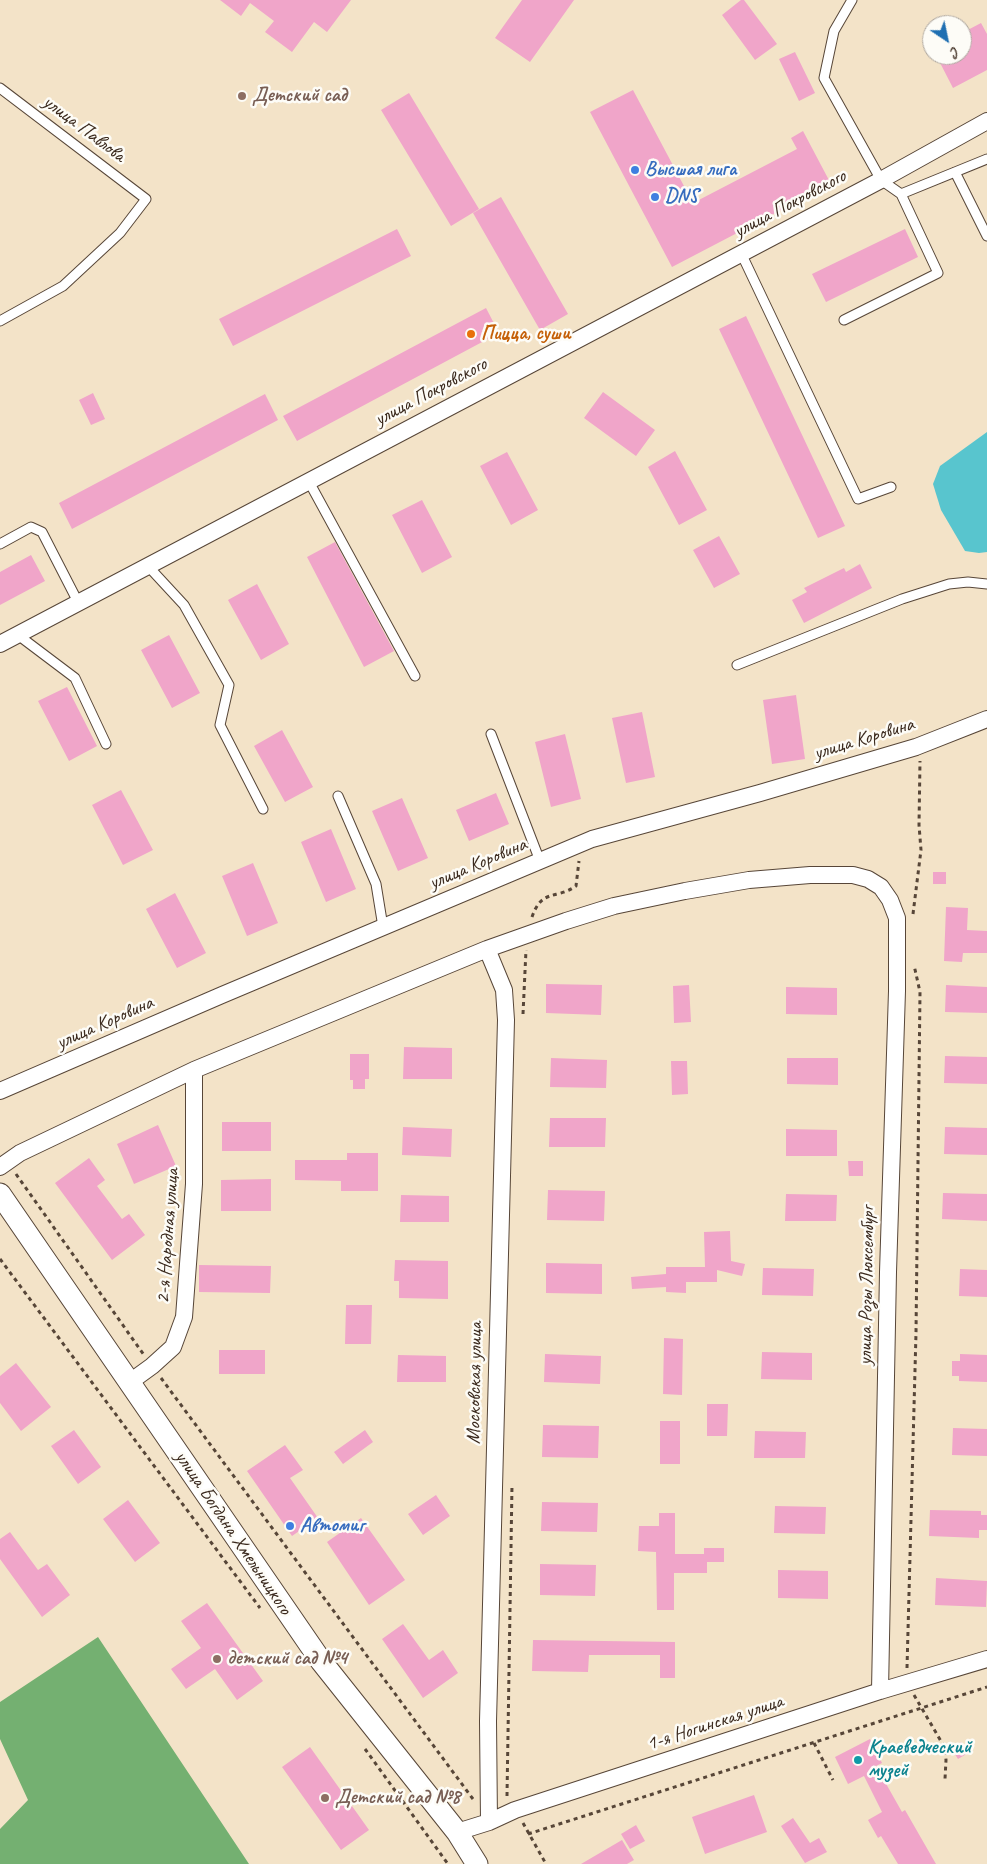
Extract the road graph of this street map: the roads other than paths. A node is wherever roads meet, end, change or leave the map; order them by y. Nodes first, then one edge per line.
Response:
1 (852, 0) edge
2 (0, 88) edge
3 (987, 121) edge
4 (987, 159) edge
5 (955, 172) junction
6 (881, 180) junction
7 (901, 194) junction
8 (987, 236) edge
9 (741, 253) junction
10 (844, 320) dead end
11 (0, 321) edge
12 (308, 480) junction
13 (891, 488) dead end
14 (0, 544) edge
15 (147, 565) junction
16 (987, 584) edge
17 (78, 602) junction
18 (18, 635) junction
19 (0, 644) edge
20 (737, 664) dead end
21 (415, 676) dead end
22 (987, 719) edge
23 (491, 734) dead end
24 (106, 744) dead end
25 (338, 796) dead end
26 (263, 809) dead end
27 (540, 861) junction
28 (383, 927) junction
29 (486, 949) junction
30 (194, 1070) junction
31 (0, 1092) edge
32 (4, 1164) edge
33 (1, 1197) edge
34 (130, 1382) junction
35 (987, 1659) edge
36 (880, 1691) junction
37 (489, 1822) junction
38 (457, 1832) junction
39 (477, 1864) edge

1 - 6 lane
2 - 11 lane, улица Павлова
3 - 6 street, улица Покровского
4 - 5 lane
5 - 7 lane
5 - 8 lane
6 - 7 lane
6 - 9 street, улица Покровского
7 - 10 lane
9 - 12 street, улица Покровского
9 - 13 lane
12 - 15 street, улица Покровского
12 - 21 lane
14 - 17 lane
15 - 17 street, улица Покровского
15 - 26 lane
16 - 20 lane
17 - 18 street, улица Покровского
18 - 19 street, улица Покровского
18 - 24 lane
22 - 27 street, улица Коровина
23 - 27 lane
25 - 28 lane
27 - 28 street, улица Коровина
28 - 31 street, улица Коровина
29 - 30 street
29 - 36 street, улица Розы Люксембург
29 - 37 street, Московская улица
30 - 32 street
30 - 34 street, 2-я Народная улица
33 - 34 street, улица Богдана Хмельницкого
34 - 38 street, улица Богдана Хмельницкого
35 - 36 street, 1-я Ногинская улица
36 - 37 street, 1-я Ногинская улица
37 - 38 street, 1-я Ногинская улица
38 - 39 street, улица Богдана Хмельницкого

